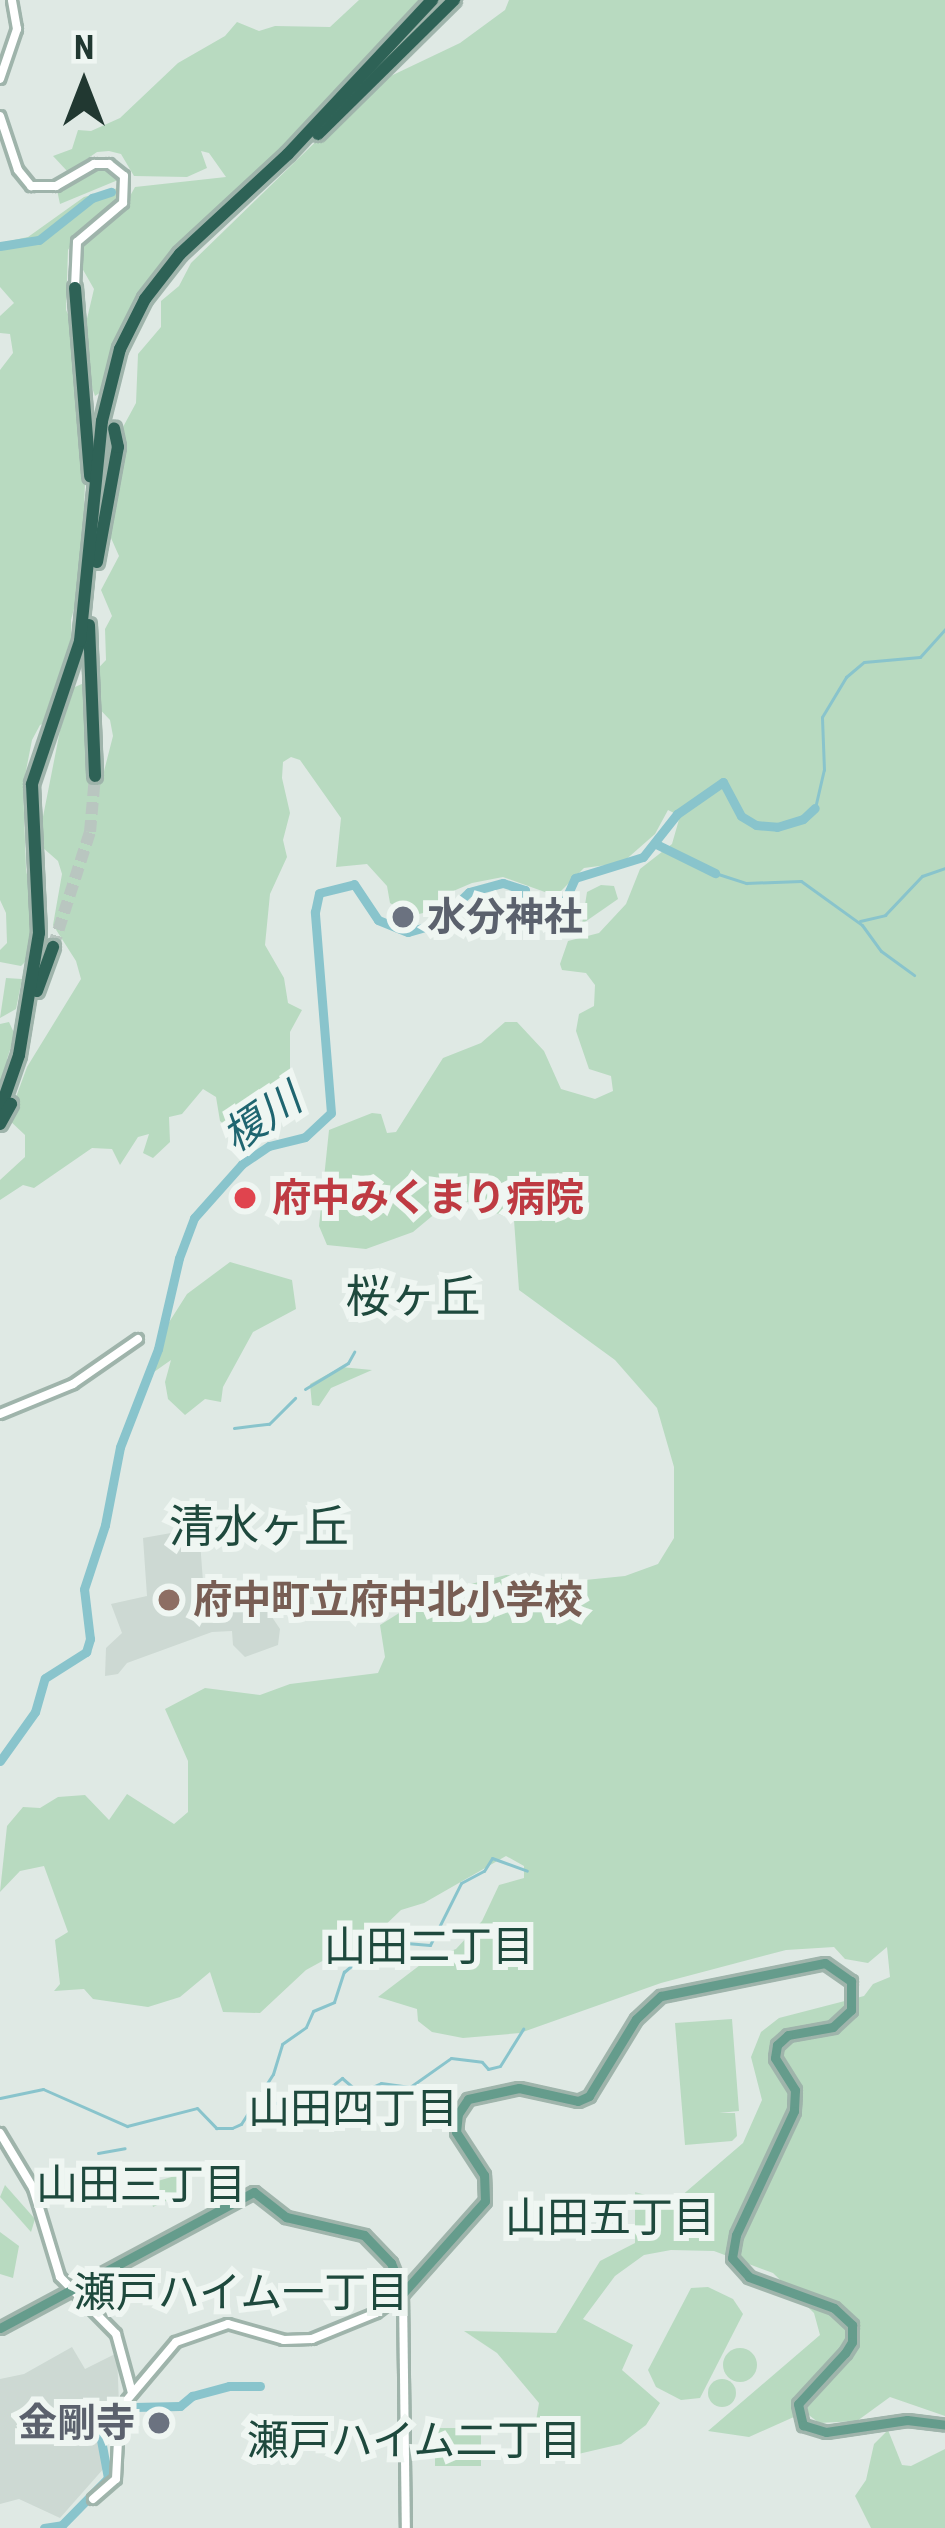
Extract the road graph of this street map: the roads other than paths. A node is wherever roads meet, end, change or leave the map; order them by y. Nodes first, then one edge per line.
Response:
1 (12, 0) edge
2 (436, 0) edge
3 (454, 0) edge
4 (370, 77) junction
5 (0, 79) edge
6 (0, 116) edge
7 (237, 207) junction
8 (75, 288) junction
9 (97, 406) dead end
10 (114, 428) dead end
11 (90, 581) junction
12 (81, 665) junction
13 (95, 776) tunnel mouth
14 (52, 947) tunnel mouth
15 (22, 1056) junction
16 (0, 1110) edge
17 (0, 1124) edge
18 (138, 1339) dead end
19 (0, 1414) edge
20 (0, 2133) edge
21 (71, 2290) junction
22 (403, 2293) junction
23 (0, 2328) edge
24 (132, 2392) junction
25 (945, 2425) edge
26 (93, 2499) dead end
27 (406, 2528) edge

1 - 5 street
2 - 4 highway
3 - 4 highway
4 - 7 highway
4 - 7 highway
6 - 8 street
7 - 11 highway
8 - 9 highway
8 - 11 highway
10 - 11 highway
11 - 12 highway
12 - 13 highway
12 - 15 highway
14 - 15 highway
15 - 16 highway
15 - 17 highway
18 - 19 street
20 - 21 street
21 - 22 main road
21 - 23 main road
21 - 24 street
22 - 24 street
22 - 25 main road
22 - 27 street
24 - 26 street

